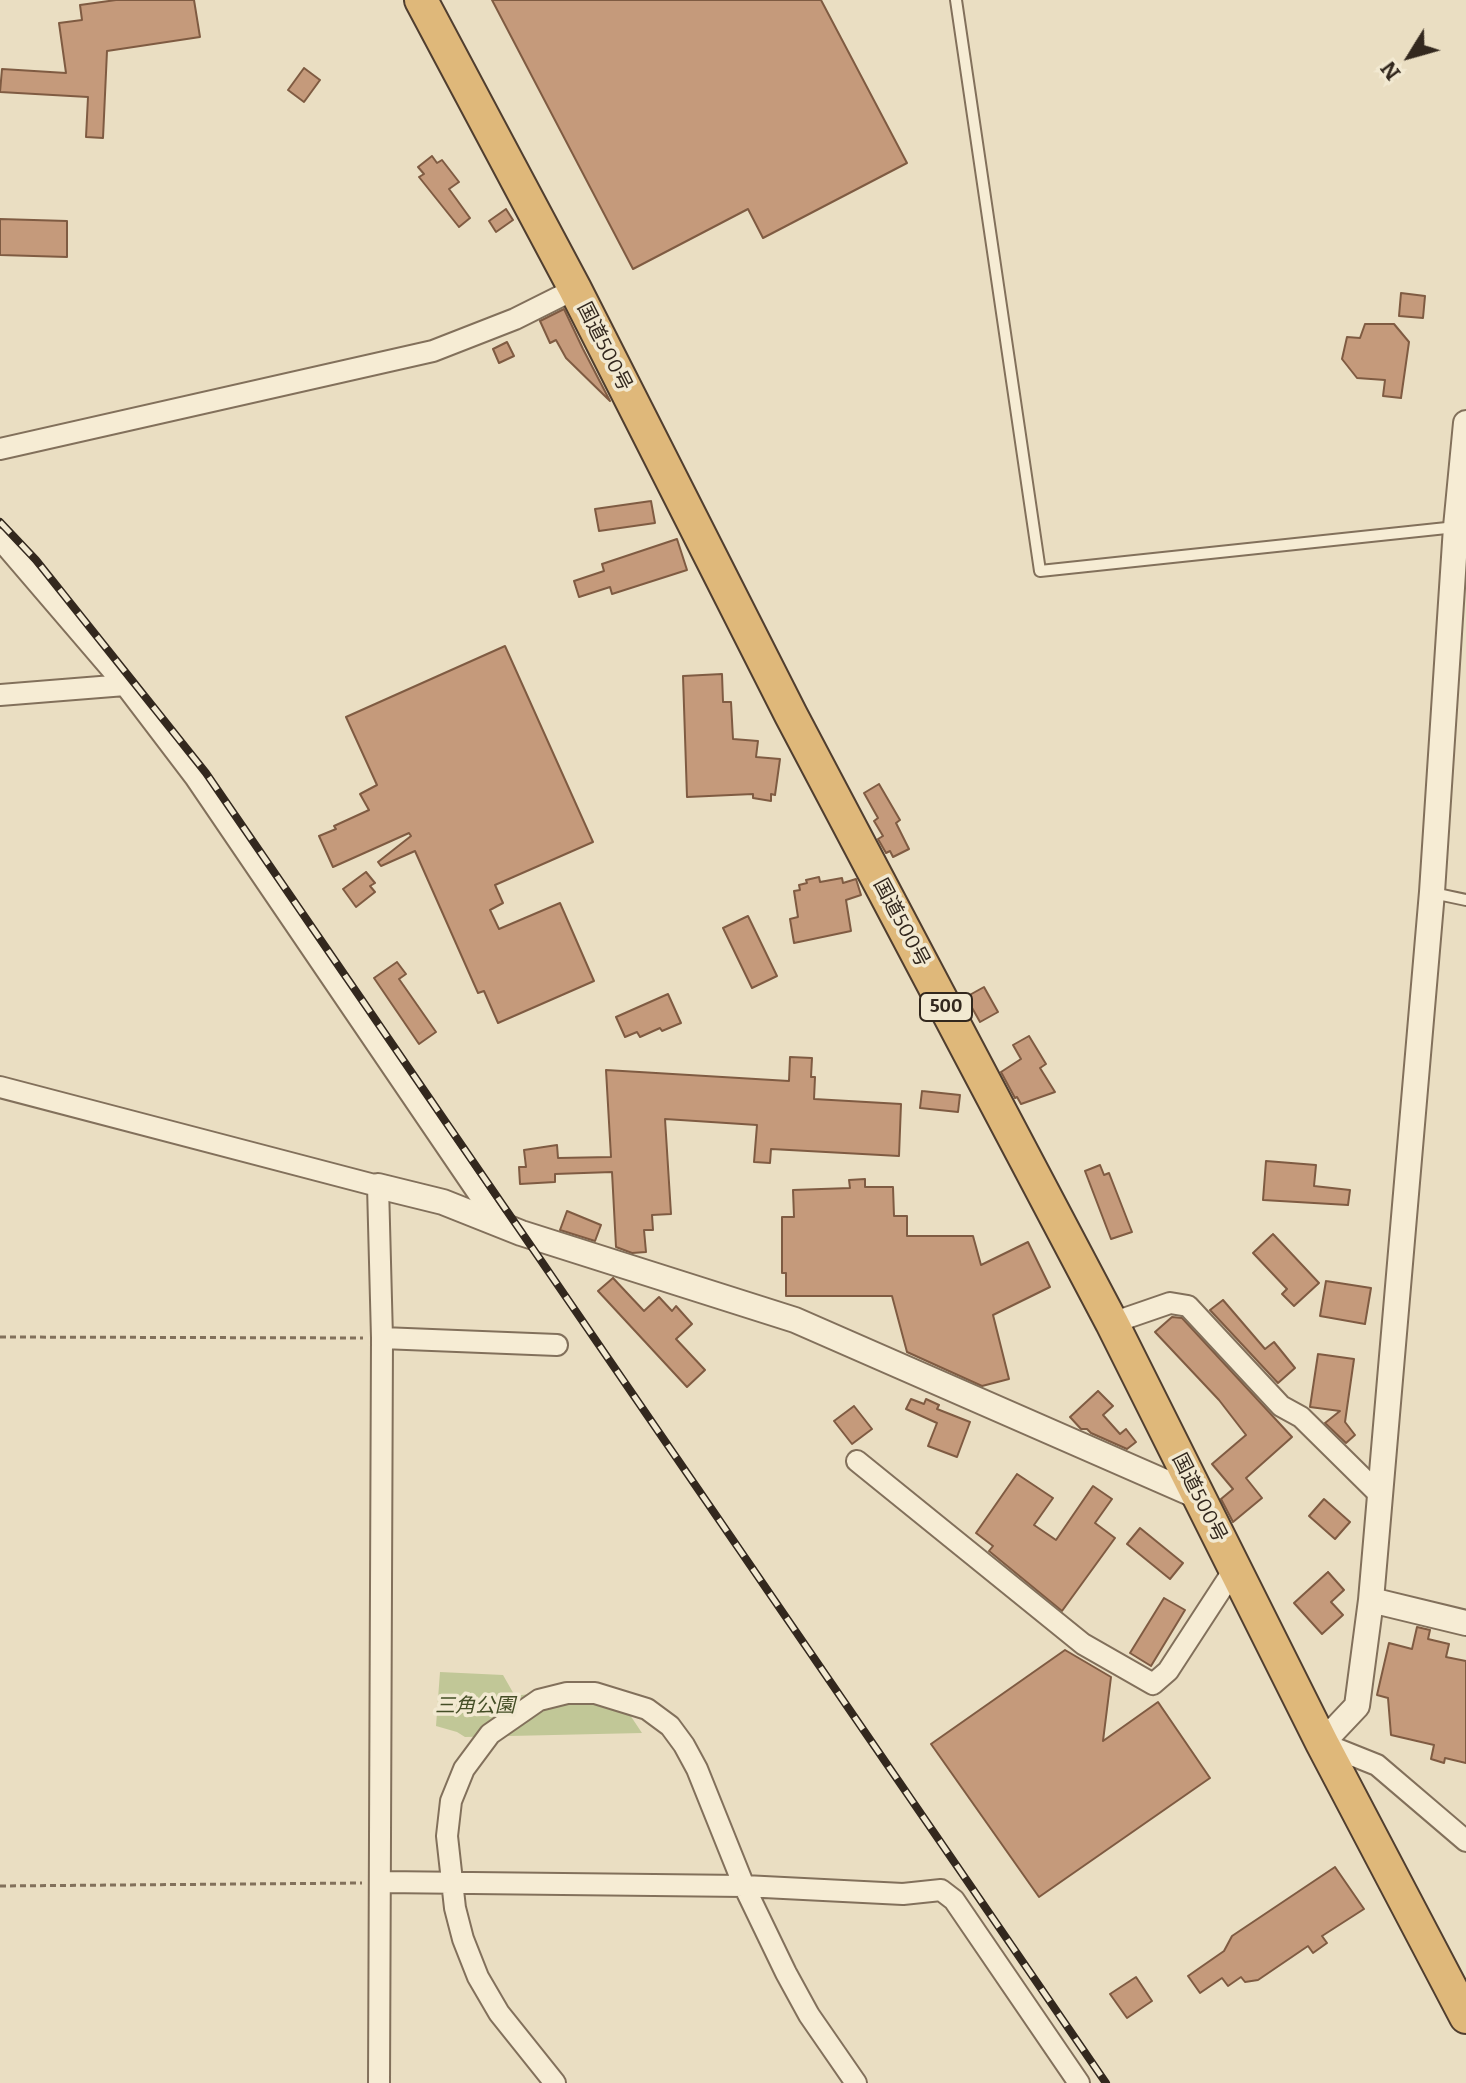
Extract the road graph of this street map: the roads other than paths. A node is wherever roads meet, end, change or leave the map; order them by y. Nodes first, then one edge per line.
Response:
1 (421, 0) edge
2 (956, 0) edge
3 (575, 289) junction
4 (1466, 423) edge
5 (0, 449) edge
6 (1461, 529) edge
7 (0, 539) edge
8 (125, 685) junction
9 (0, 695) edge
10 (1432, 892) junction
11 (1466, 900) edge
12 (0, 1087) edge
13 (378, 1186) junction
14 (499, 1224) junction
15 (1112, 1323) junction
16 (382, 1338) junction
17 (557, 1345) dead end
18 (857, 1461) dead end
19 (1380, 1495) junction
20 (1197, 1496) junction
21 (1235, 1568) junction
22 (1371, 1600) junction
23 (1466, 1623) edge
24 (1322, 1743) junction
25 (1466, 1841) edge
26 (382, 1882) junction
27 (452, 1884) junction
28 (744, 1886) junction
29 (1466, 2017) edge
30 (379, 2083) edge
31 (555, 2083) edge
32 (856, 2083) edge
33 (1079, 2083) edge

1 - 3 highway, 国道500号 / 500
2 - 6 lane
3 - 5 street
3 - 15 highway, 国道500号 / 500
4 - 6 street
6 - 10 street
7 - 8 street
8 - 9 street
8 - 14 street
10 - 11 lane
10 - 19 street
12 - 13 street
13 - 14 street
13 - 16 street
14 - 20 street
15 - 19 street
15 - 20 highway, 国道500号 / 500
16 - 17 street
16 - 26 street
18 - 21 street
19 - 22 street
20 - 21 highway, 国道500号 / 500
21 - 24 highway, 国道500号 / 500
22 - 23 street
22 - 24 street
24 - 25 street
24 - 29 highway, 国道500号 / 500
26 - 27 street
26 - 30 street
27 - 28 street
27 - 28 street
27 - 31 street
28 - 32 street
28 - 33 street

